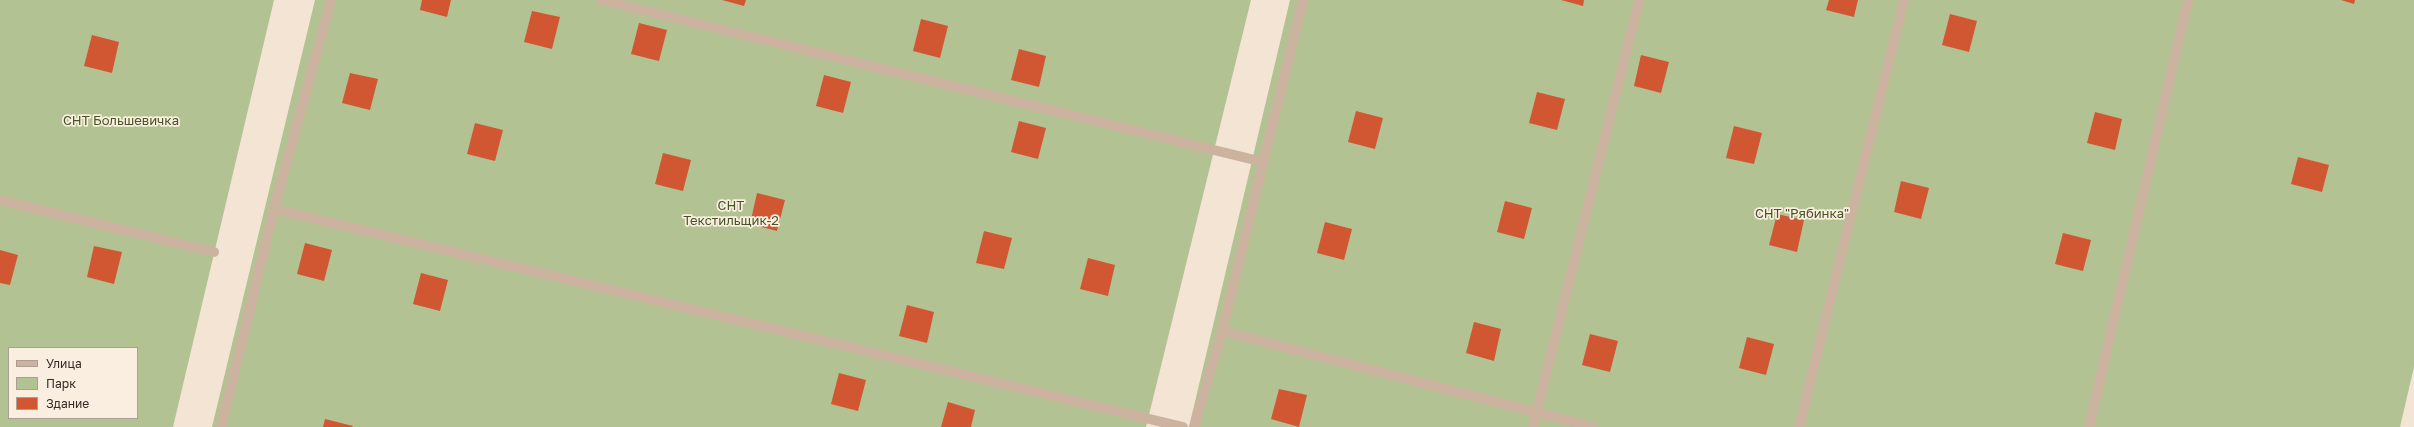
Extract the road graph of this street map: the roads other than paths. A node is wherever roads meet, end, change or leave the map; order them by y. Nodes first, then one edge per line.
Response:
1 (331, 0) edge
2 (601, 0) edge
3 (1303, 0) edge
4 (1639, 0) edge
5 (1904, 0) edge
6 (2188, 0) edge
7 (1263, 162) junction
8 (0, 200) edge
9 (274, 209) junction
10 (214, 252) dead end
11 (1222, 332) junction
12 (1537, 414) junction
13 (221, 427) edge
14 (1182, 427) edge
15 (1194, 427) edge
16 (1534, 427) edge
17 (1593, 427) edge
18 (1798, 427) edge
19 (2089, 427) edge

1 - 9 street
2 - 7 street
3 - 7 street
4 - 12 street
5 - 18 street
6 - 19 street
7 - 11 street
8 - 10 street
9 - 13 street
9 - 14 street
11 - 12 street
11 - 15 street
12 - 16 street
12 - 17 street

